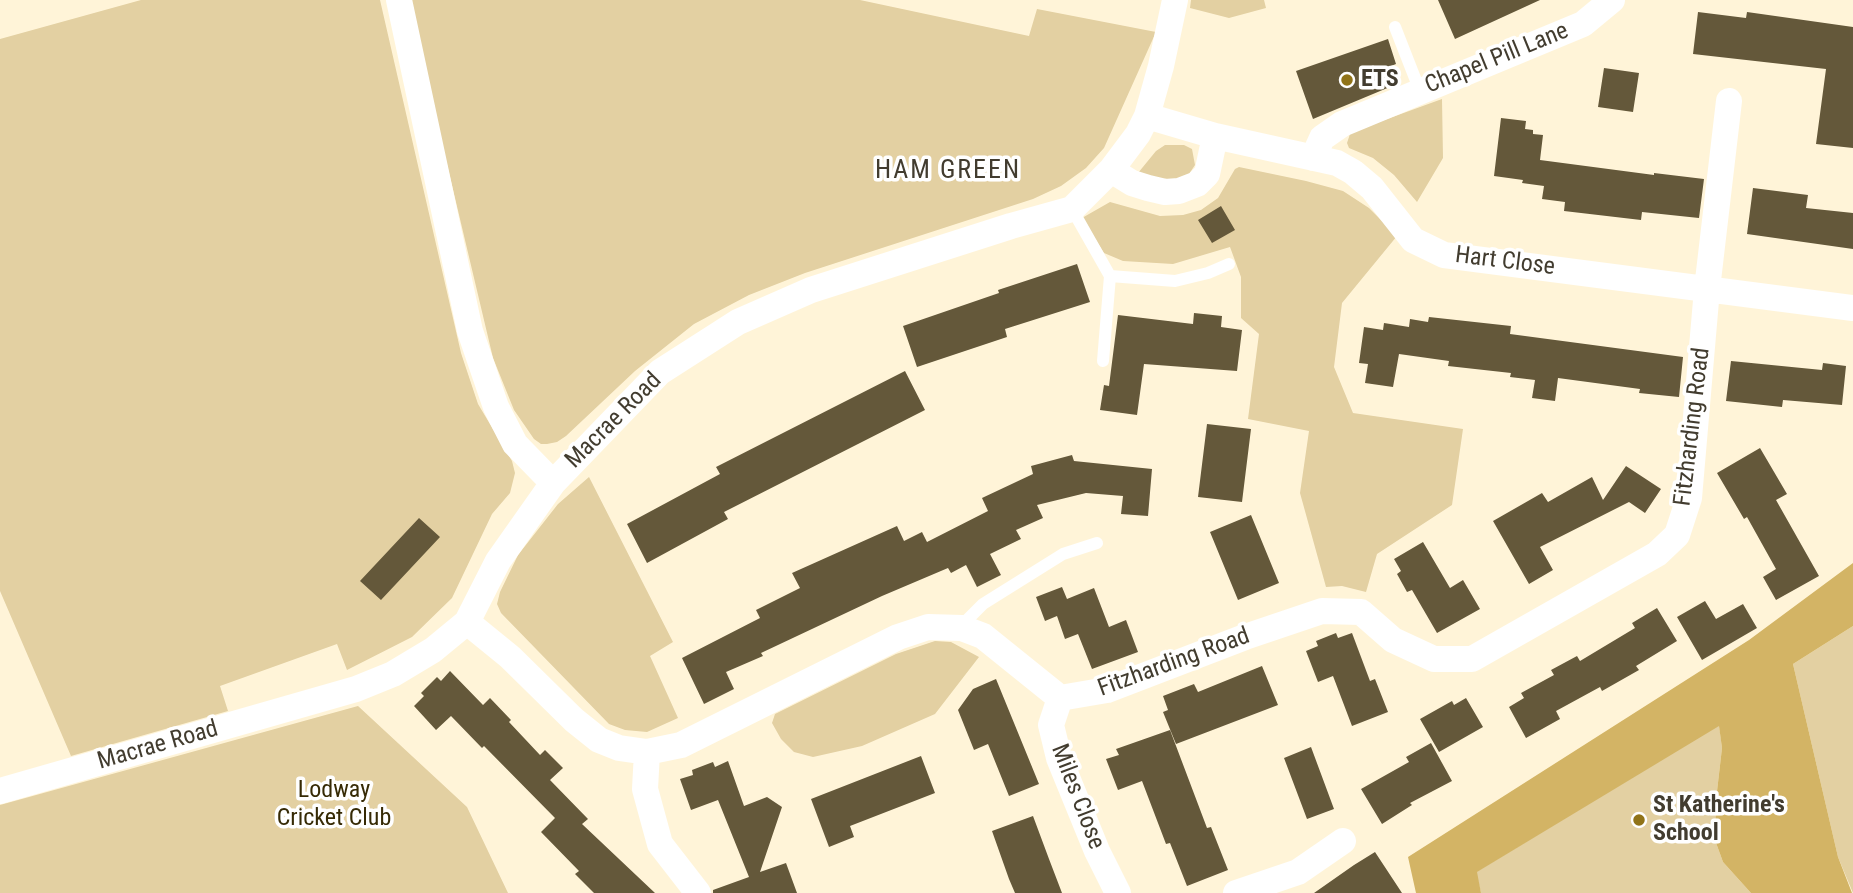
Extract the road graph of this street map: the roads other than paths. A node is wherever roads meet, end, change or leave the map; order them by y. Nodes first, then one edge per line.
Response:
1 (399, 0) edge
2 (1175, 0) edge
3 (1612, 0) edge
4 (1395, 27) dead end
5 (1420, 91) junction
6 (1729, 102) dead end
7 (1147, 116) junction
8 (1215, 136) junction
9 (1313, 158) junction
10 (1111, 170) junction
11 (1072, 209) junction
12 (1228, 264) dead end
13 (1110, 276) junction
14 (1707, 289) junction
15 (1853, 308) edge
16 (1103, 361) dead end
17 (553, 483) junction
18 (1097, 543) dead end
19 (467, 622) junction
20 (960, 628) junction
21 (1060, 698) junction
22 (647, 752) junction
23 (0, 792) edge
24 (1343, 841) dead end
25 (698, 893) edge
26 (1118, 893) edge
27 (1236, 893) edge

1 - 17 street
2 - 7 street, Macrae Road
3 - 5 street, Chapel Pill Lane
4 - 5 lane
5 - 9 street, Chapel Pill Lane
6 - 14 street
7 - 8 street, Hart Close
7 - 10 street, Macrae Road
8 - 9 street, Hart Close
8 - 10 street
9 - 14 street, Hart Close
10 - 11 street, Macrae Road
11 - 13 lane
11 - 17 street, Macrae Road
12 - 13 lane
13 - 16 lane
14 - 15 street, Hart Close
14 - 21 street, Fitzharding Road
17 - 19 street, Macrae Road
18 - 20 lane
19 - 22 street
19 - 23 street, Macrae Road
20 - 21 street
20 - 22 street
21 - 26 street, Miles Close
22 - 25 street
24 - 27 street

